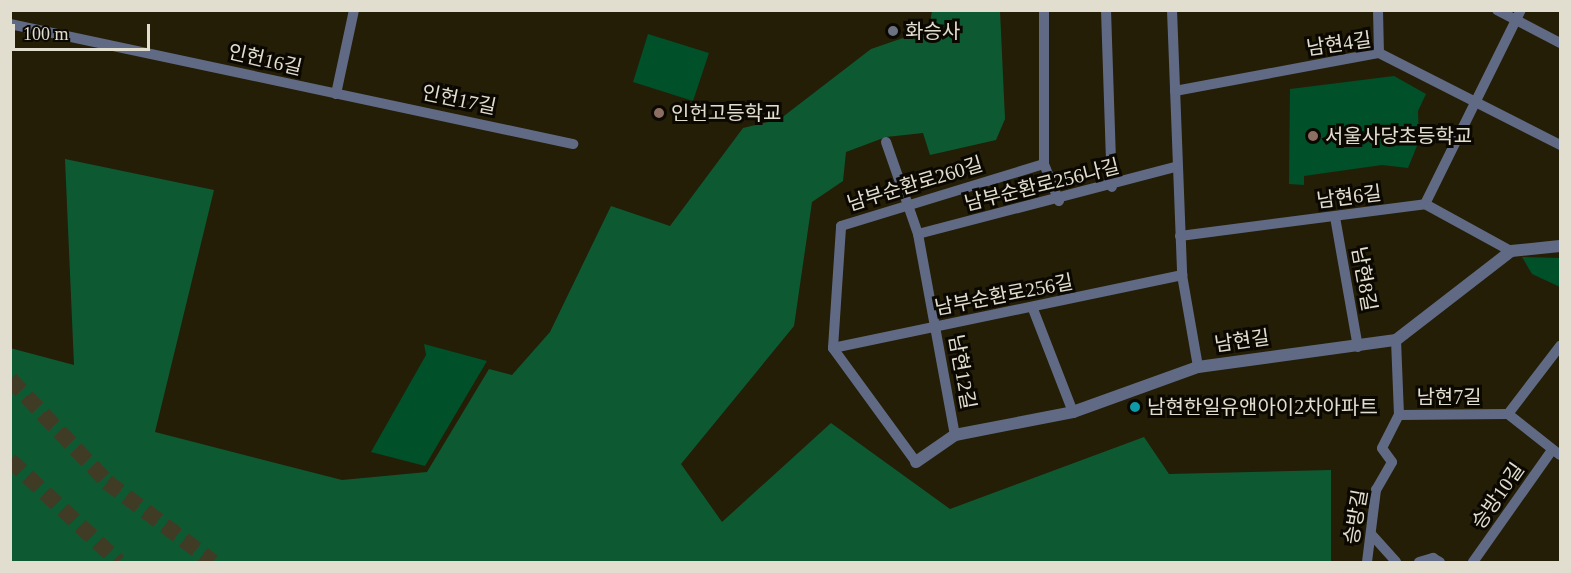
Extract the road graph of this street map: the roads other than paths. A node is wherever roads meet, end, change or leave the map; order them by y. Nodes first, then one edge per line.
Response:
1 (354, 10) edge
2 (1044, 10) edge
3 (1106, 10) edge
4 (1172, 10) edge
5 (1378, 10) edge
6 (1497, 10) edge
7 (1518, 15) edge
8 (10, 24) edge
9 (1560, 43) edge
10 (1379, 53) junction
11 (1175, 91) junction
12 (336, 93) junction
13 (1471, 103) junction
14 (886, 142) dead end
15 (573, 144) dead end
16 (1560, 145) edge
17 (1044, 164) junction
18 (1174, 167) junction
19 (1112, 187) junction
20 (1059, 201) junction
21 (906, 202) junction
22 (1425, 204) junction
23 (1335, 217) junction
24 (918, 234) junction
25 (1180, 236) junction
26 (1560, 246) edge
27 (1511, 251) junction
28 (1182, 275) junction
29 (1033, 309) junction
30 (936, 327) junction
31 (1396, 340) junction
32 (1560, 346) edge
33 (1358, 347) junction
34 (833, 348) junction
35 (1198, 367) junction
36 (1073, 412) junction
37 (1508, 414) junction
38 (1399, 415) junction
39 (955, 435) junction
40 (1556, 452) edge
41 (916, 462) joint
42 (1372, 535) dead end
43 (1367, 562) edge
44 (1396, 562) edge
45 (1419, 562) edge
46 (1440, 562) edge
47 (1473, 562) edge

1 - 12 street
2 - 17 street
3 - 19 street
4 - 11 street
5 - 10 street
6 - 7 street
7 - 9 street
7 - 13 street
8 - 12 street, 인헌16길
10 - 11 street, 남현4길
10 - 13 street, 남현4길
11 - 18 street
12 - 15 street, 인헌17길
13 - 16 street, 남현4길
13 - 22 street
14 - 21 street, 남현12길
17 - 20 street
17 - 21 street, 남부순환로260길
18 - 19 street, 남부순환로256나길
18 - 25 street
19 - 20 street, 남부순환로256나길
20 - 24 street, 남부순환로256나길
21 - 24 street, 남현12길
21 - 34 street, 남부순환로260길
22 - 23 street, 남현6길
22 - 27 street
23 - 25 street, 남현6길
23 - 33 street, 남현8길
24 - 30 street, 남현12길
25 - 28 street
26 - 27 street
27 - 31 street, 남현길
28 - 29 street, 남부순환로256길
28 - 35 street
29 - 30 street, 남부순환로256길
29 - 36 street
30 - 34 street, 남부순환로256길
30 - 39 street, 남현12길
31 - 33 street, 남현길
31 - 38 street, 남현7길
32 - 37 street
33 - 35 street, 남현길
34 - 41 street
35 - 36 street, 남현길
36 - 39 street, 남현길
37 - 38 street, 남현7길
37 - 40 street, 남현7길
38 - 43 street, 승방길
39 - 41 street, 남현길
40 - 47 street, 승방10길
42 - 44 street
45 - 46 street

